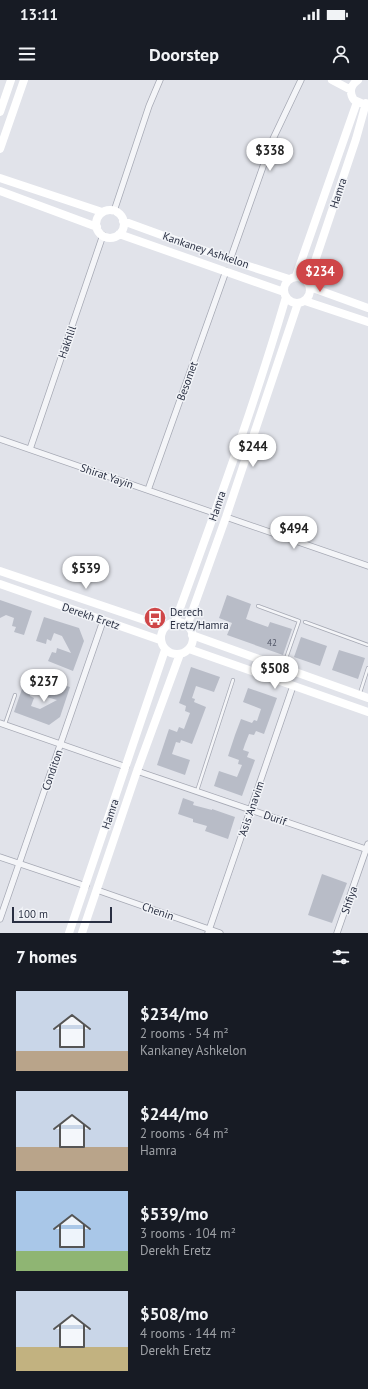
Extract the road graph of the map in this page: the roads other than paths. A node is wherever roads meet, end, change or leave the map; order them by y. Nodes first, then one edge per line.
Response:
1 (11, 80) edge
2 (24, 80) edge
3 (160, 80) edge
4 (300, 80) edge
5 (332, 80) edge
6 (357, 80) edge
7 (351, 90) junction
8 (357, 102) junction
9 (367, 103) edge
10 (0, 112) edge
11 (0, 149) edge
12 (0, 178) edge
13 (0, 192) edge
14 (114, 211) junction
15 (102, 212) junction
16 (123, 221) junction
17 (97, 226) junction
18 (119, 234) junction
19 (103, 235) junction
20 (230, 260) junction
21 (226, 271) junction
22 (292, 277) junction
23 (309, 284) junction
24 (285, 294) junction
25 (302, 302) junction
26 (368, 308) edge
27 (368, 322) edge
28 (0, 439) edge
29 (30, 449) junction
30 (148, 490) junction
31 (214, 513) junction
32 (226, 517) junction
33 (368, 566) edge
34 (0, 571) edge
35 (0, 584) edge
36 (258, 606) dead end
37 (103, 621) junction
38 (175, 622) junction
39 (306, 622) dead end
40 (187, 626) junction
41 (165, 627) junction
42 (192, 635) junction
43 (160, 640) junction
44 (368, 645) edge
45 (189, 649) junction
46 (165, 650) junction
47 (180, 654) junction
48 (283, 668) junction
49 (368, 668) edge
50 (233, 680) dead end
51 (293, 686) junction
52 (15, 694) dead end
53 (360, 695) junction
54 (368, 698) edge
55 (368, 712) edge
56 (2, 724) edge
57 (61, 744) junction
58 (126, 767) junction
59 (137, 771) junction
60 (197, 791) junction
61 (250, 810) junction
62 (367, 848) edge
63 (0, 857) edge
64 (19, 864) junction
65 (86, 886) junction
66 (97, 890) junction
67 (0, 919) edge
68 (209, 931) edge
69 (69, 933) edge
70 (82, 933) edge
71 (220, 933) edge
72 (337, 933) edge

1 - 10 street
2 - 11 street
3 - 14 street
4 - 20 street
5 - 7 street
6 - 7 street
7 - 8 street
8 - 9 street
8 - 22 street, Hamra
9 - 23 street, Hamra
12 - 15 street
13 - 17 street
14 - 15 street
14 - 16 street
15 - 17 street
16 - 18 street
16 - 20 street, Kankaney Ashkelon
17 - 19 street
18 - 19 street
18 - 21 street, Kankaney Ashkelon
19 - 29 street, Hakhlil
20 - 22 street, Kankaney Ashkelon
21 - 24 street, Kankaney Ashkelon
21 - 30 street, Besomet
22 - 23 street
22 - 24 street
23 - 25 street
23 - 26 street
24 - 25 street
24 - 31 street, Hamra
25 - 27 street
25 - 32 street, Hamra
28 - 29 street, Shirat Yayin
29 - 30 street, Shirat Yayin
30 - 31 street, Shirat Yayin
31 - 38 street, Hamra
32 - 33 street
32 - 40 street, Hamra
34 - 41 street, Derekh Eretz
35 - 37 street, Derekh Eretz
36 - 48 lane
37 - 43 street, Derekh Eretz
37 - 57 street, Conditon
38 - 40 street
38 - 41 street
39 - 44 lane
40 - 42 street
41 - 43 street
42 - 45 street
42 - 48 street
43 - 46 street
45 - 47 street
45 - 51 street
46 - 47 street
46 - 58 street, Hamra
47 - 59 street, Hamra
48 - 53 street
49 - 53 lane
50 - 60 lane
51 - 55 street
51 - 61 street, 'Asis 'Anavim
52 - 56 lane
53 - 54 street
56 - 57 street
57 - 58 street
57 - 64 street, Conditon
58 - 65 street, Hamra
59 - 60 street, Durif
59 - 66 street, Hamra
60 - 61 street, Durif
61 - 62 street, Durif
61 - 68 street, 'Asis 'Anavim
62 - 72 street, Shfiya
63 - 64 street
64 - 65 street
64 - 67 street, Conditon
65 - 69 street, Hamra
66 - 68 street, Chenin
66 - 70 street, Hamra
68 - 71 street, Chenin

